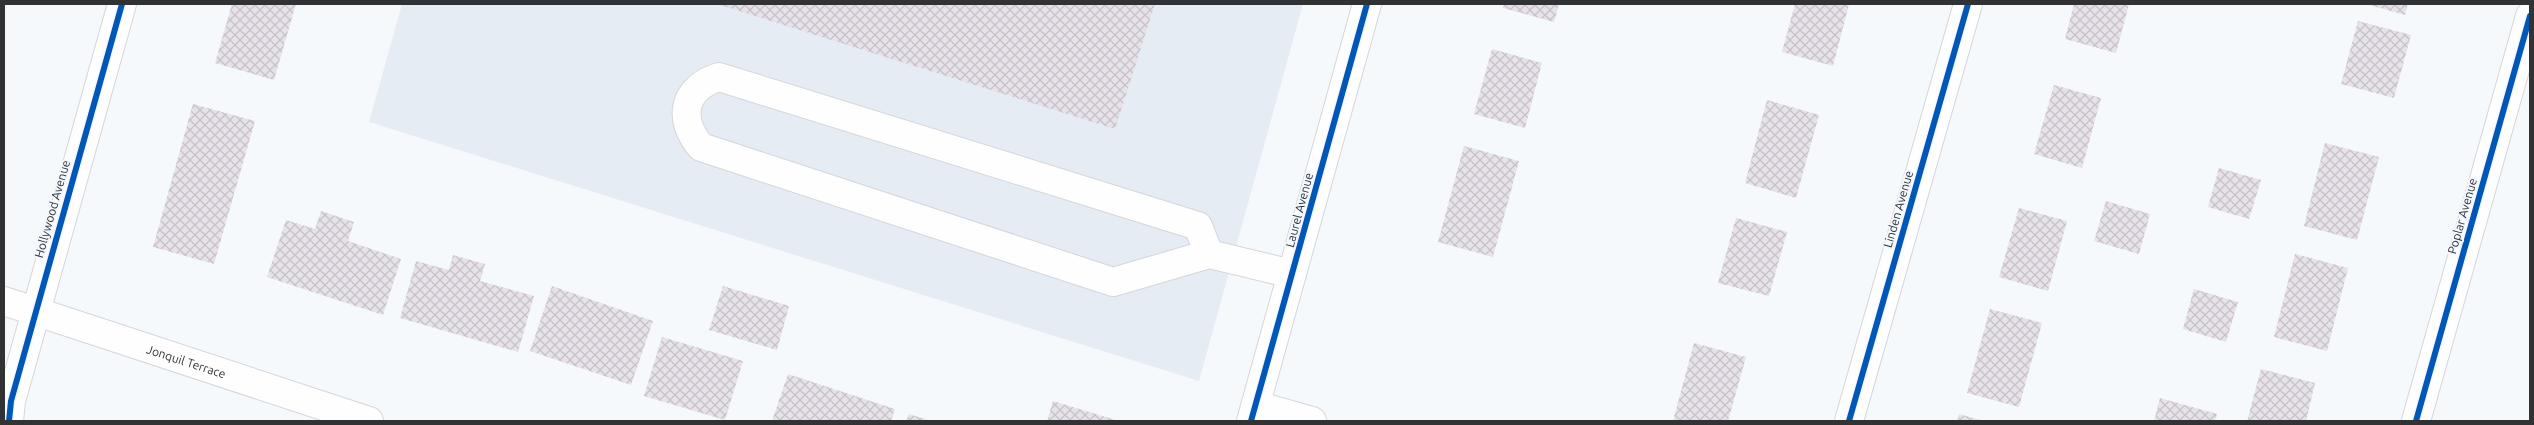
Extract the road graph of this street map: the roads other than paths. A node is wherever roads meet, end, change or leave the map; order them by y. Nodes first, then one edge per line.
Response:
1 (122, 4) edge
2 (1367, 4) edge
3 (1968, 4) edge
4 (2530, 16) edge
5 (1209, 254) junction
6 (1292, 274) junction
7 (4, 301) edge
8 (36, 311) junction
9 (1253, 413) edge
10 (9, 421) edge
11 (369, 421) edge
12 (1312, 421) edge
13 (1849, 421) edge
14 (2416, 421) edge

1 - 8 street, Hollywood Avenue
2 - 6 street, Laurel Avenue
3 - 13 street, Linden Avenue
4 - 14 street, Poplar Avenue
5 - 5 street
5 - 6 street
6 - 9 street, Laurel Avenue
7 - 8 street, Jonquil Terrace
8 - 10 street, Hollywood Avenue
8 - 11 street, Jonquil Terrace
9 - 12 street

